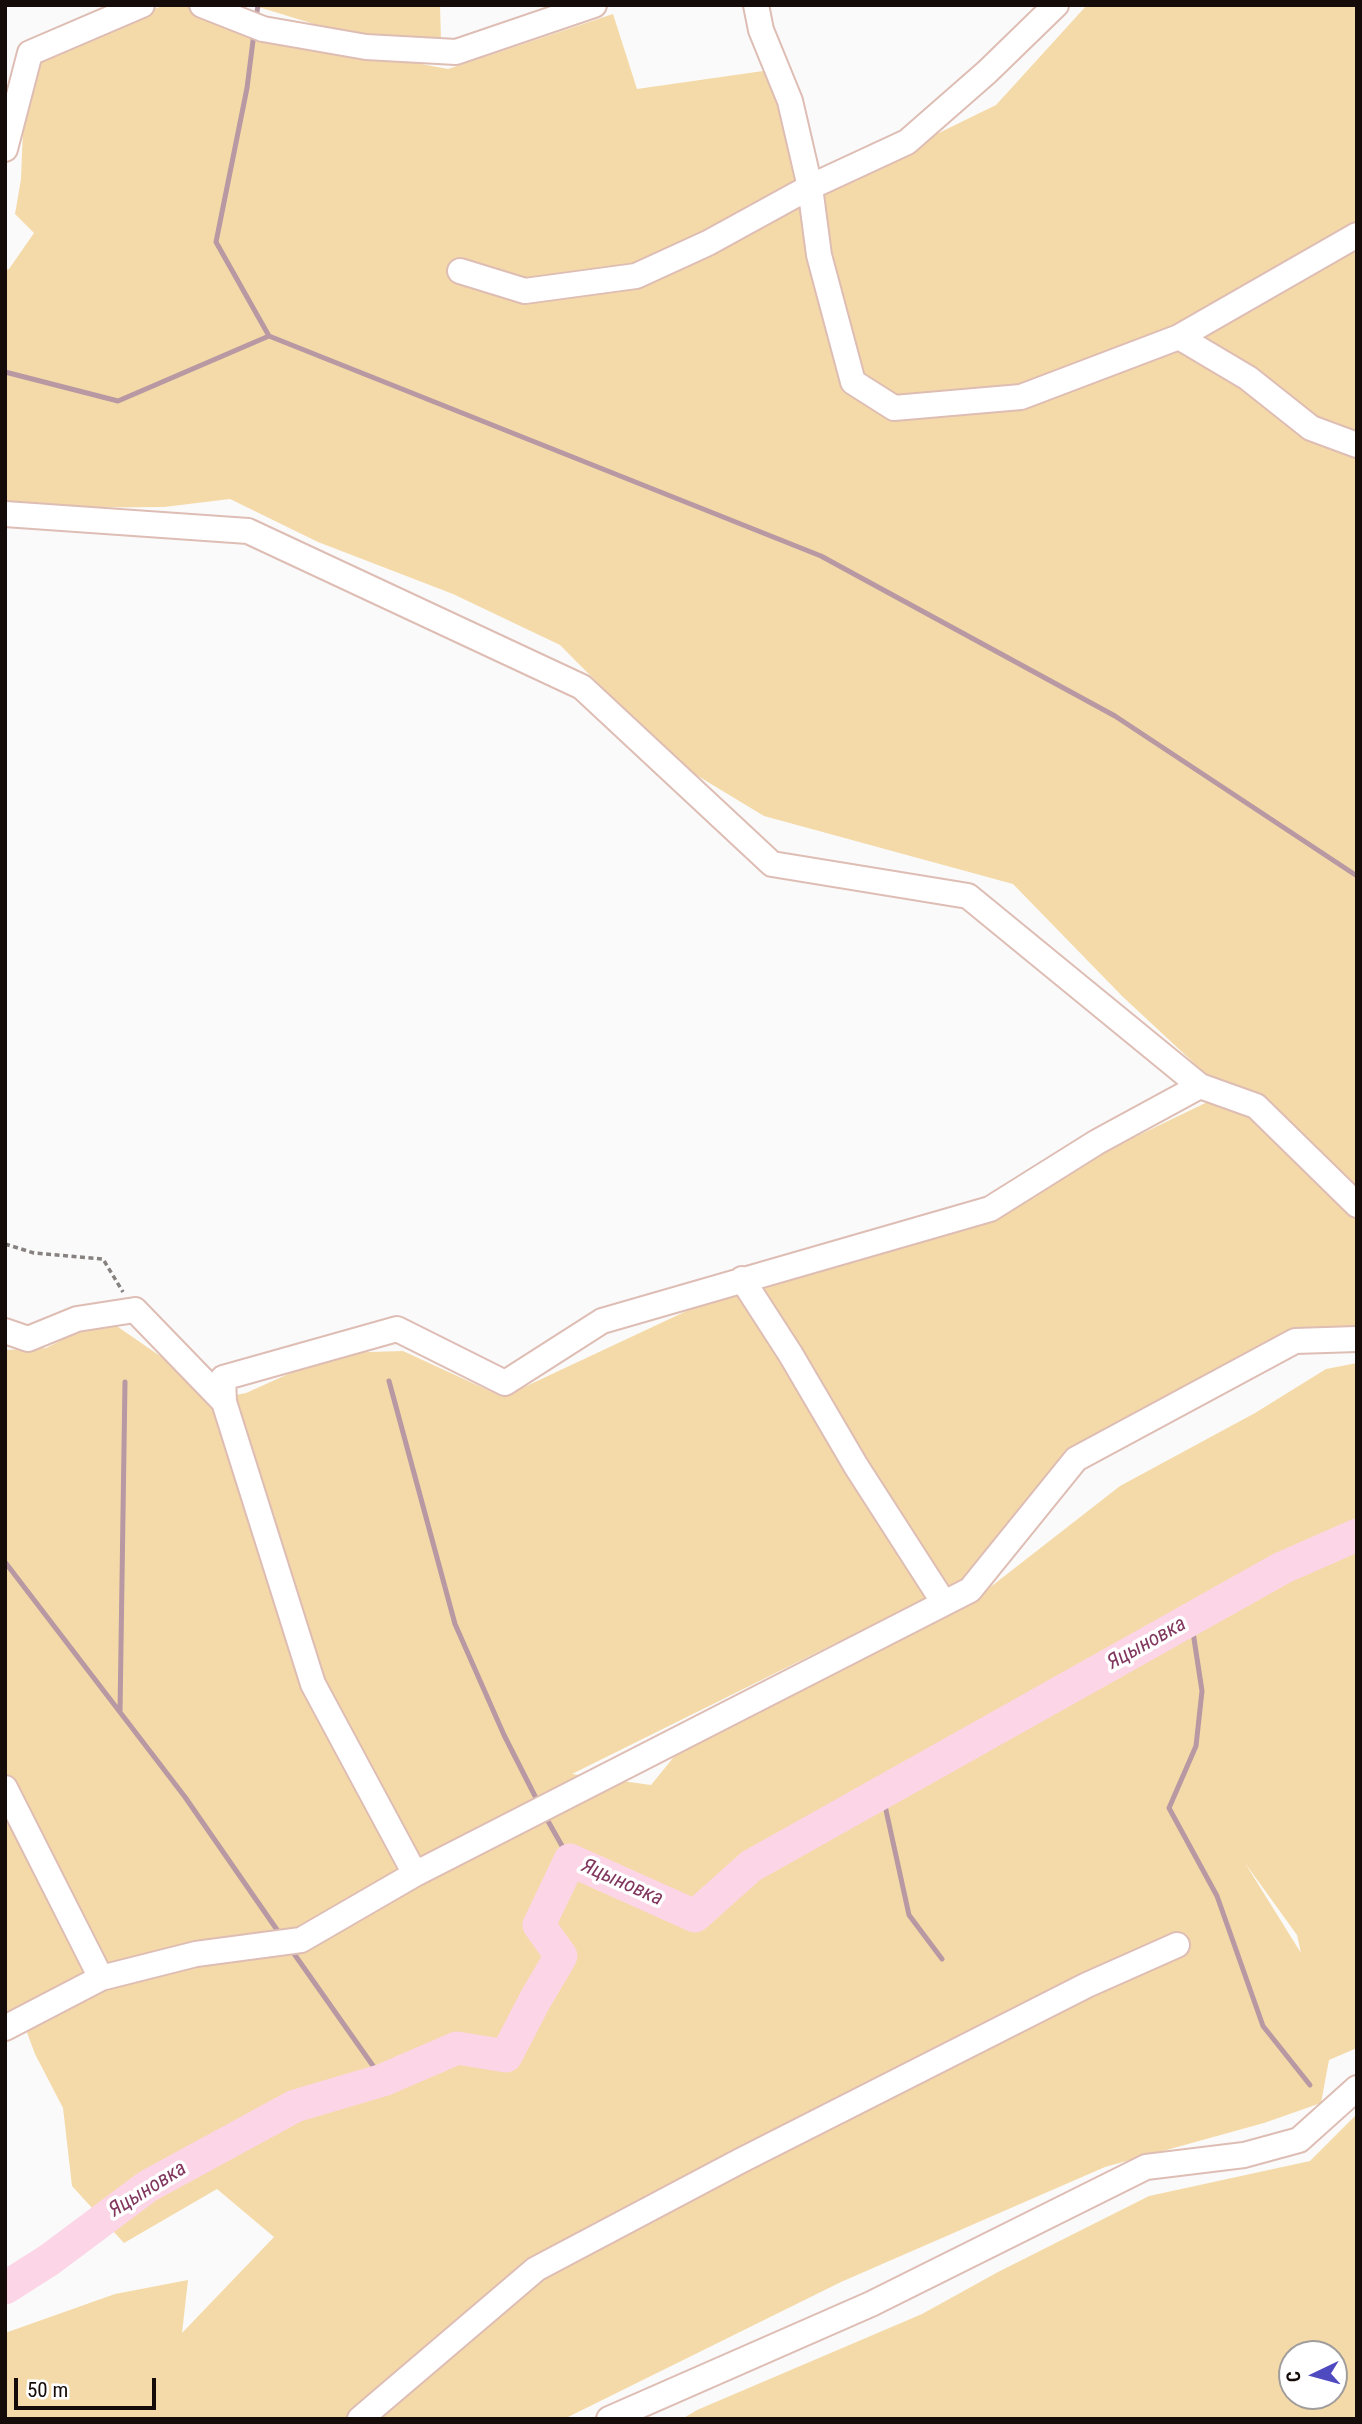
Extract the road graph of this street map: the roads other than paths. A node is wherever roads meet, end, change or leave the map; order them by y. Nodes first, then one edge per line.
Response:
1 (202, 5) edge
2 (594, 5) edge
3 (756, 5) edge
4 (1056, 5) edge
5 (142, 6) edge
6 (5, 149) edge
7 (810, 187) junction
8 (1357, 235) edge
9 (460, 271) dead end
10 (1179, 337) junction
11 (1357, 446) edge
12 (5, 514) edge
13 (1200, 1086) junction
14 (1357, 1205) edge
15 (742, 1279) junction
16 (5, 1331) edge
17 (1357, 1339) edge
18 (224, 1402) junction
19 (944, 1603) junction
20 (5, 1788) edge
21 (415, 1874) junction
22 (1177, 1945) dead end
23 (101, 1978) junction
24 (5, 2028) edge
25 (1357, 2088) edge
26 (360, 2419) edge
27 (609, 2419) edge

1 - 2 lane
3 - 7 lane
4 - 7 lane
5 - 6 lane
7 - 9 lane
7 - 10 lane
8 - 10 lane
10 - 11 lane
12 - 13 lane
13 - 14 lane
13 - 15 lane
15 - 18 lane
15 - 19 lane
16 - 18 lane
17 - 19 lane
18 - 21 lane
19 - 21 lane
20 - 23 lane
21 - 23 lane
22 - 26 lane
23 - 24 lane
25 - 27 lane

